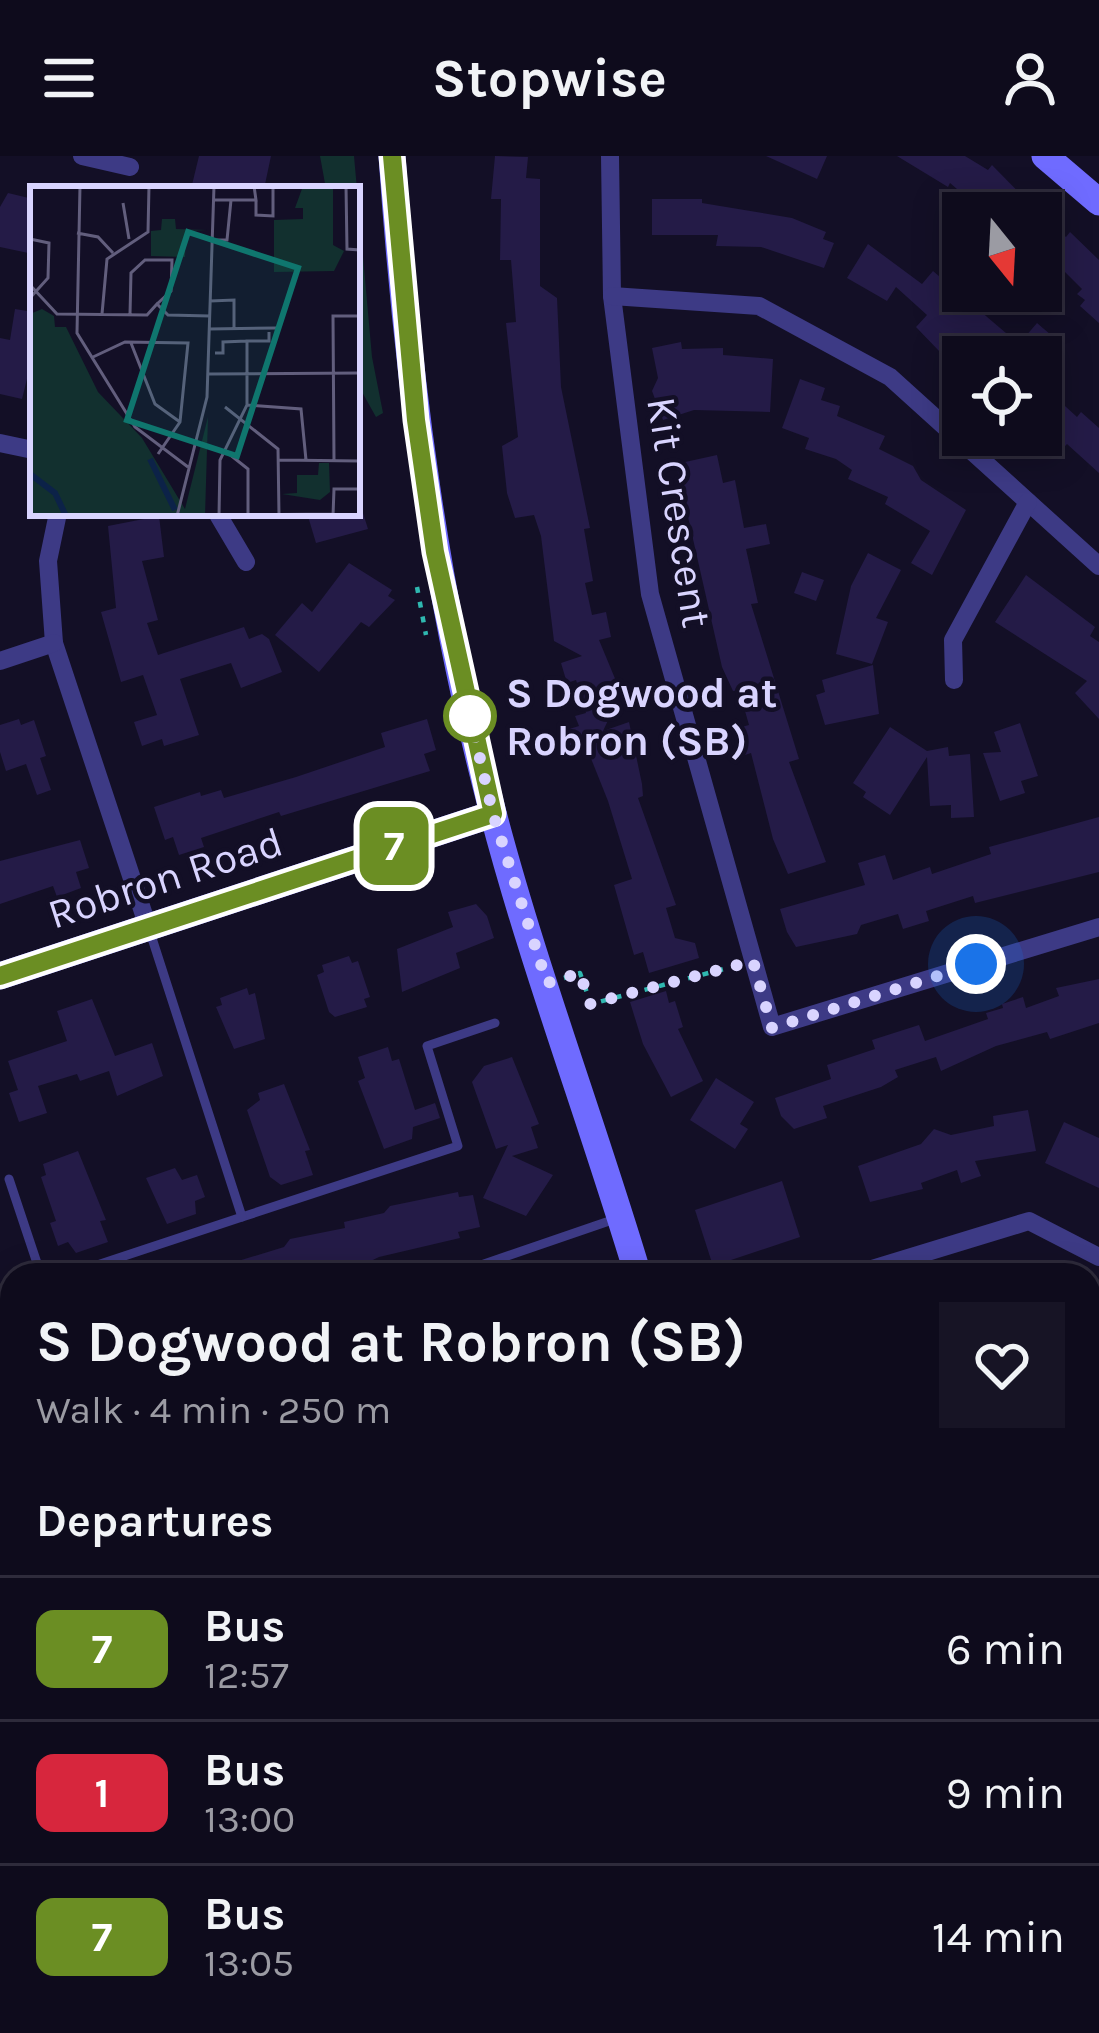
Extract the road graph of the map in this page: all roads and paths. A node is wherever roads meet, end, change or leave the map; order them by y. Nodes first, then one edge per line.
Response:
1 (82, 156) edge
2 (392, 156) edge
3 (610, 156) edge
4 (1045, 156) edge
5 (132, 162) edge
6 (1099, 202) edge
7 (612, 296) junction
8 (0, 443) edge
9 (30, 449) edge
10 (1028, 502) junction
11 (57, 516) edge
12 (219, 516) edge
13 (246, 562) dead end
14 (1099, 566) edge
15 (54, 643) junction
16 (0, 661) edge
17 (954, 680) dead end
18 (493, 814) junction
19 (148, 927) junction
20 (1099, 927) edge
21 (753, 961) junction
22 (0, 976) edge
23 (547, 983) junction
24 (495, 1023) dead end
25 (9, 1179) dead end
26 (242, 1217) junction
27 (621, 1217) junction
28 (1099, 1257) edge
29 (37, 1263) edge
30 (103, 1263) edge
31 (487, 1263) edge
32 (634, 1263) edge
33 (891, 1263) edge

1 - 5 street
2 - 18 main road
3 - 7 street, Kit Crescent
4 - 6 main road
7 - 10 street
7 - 21 street, Kit Crescent
8 - 9 street
10 - 14 street
10 - 17 street
11 - 15 street
12 - 13 street
15 - 16 street
15 - 19 street
18 - 19 main road, Robron Road
18 - 23 main road
19 - 22 main road, Robron Road
19 - 26 lane
20 - 21 street, Kit Crescent
21 - 23 path
23 - 27 main road
24 - 26 lane
25 - 29 lane
26 - 30 lane
27 - 31 lane
27 - 32 main road
28 - 33 street

